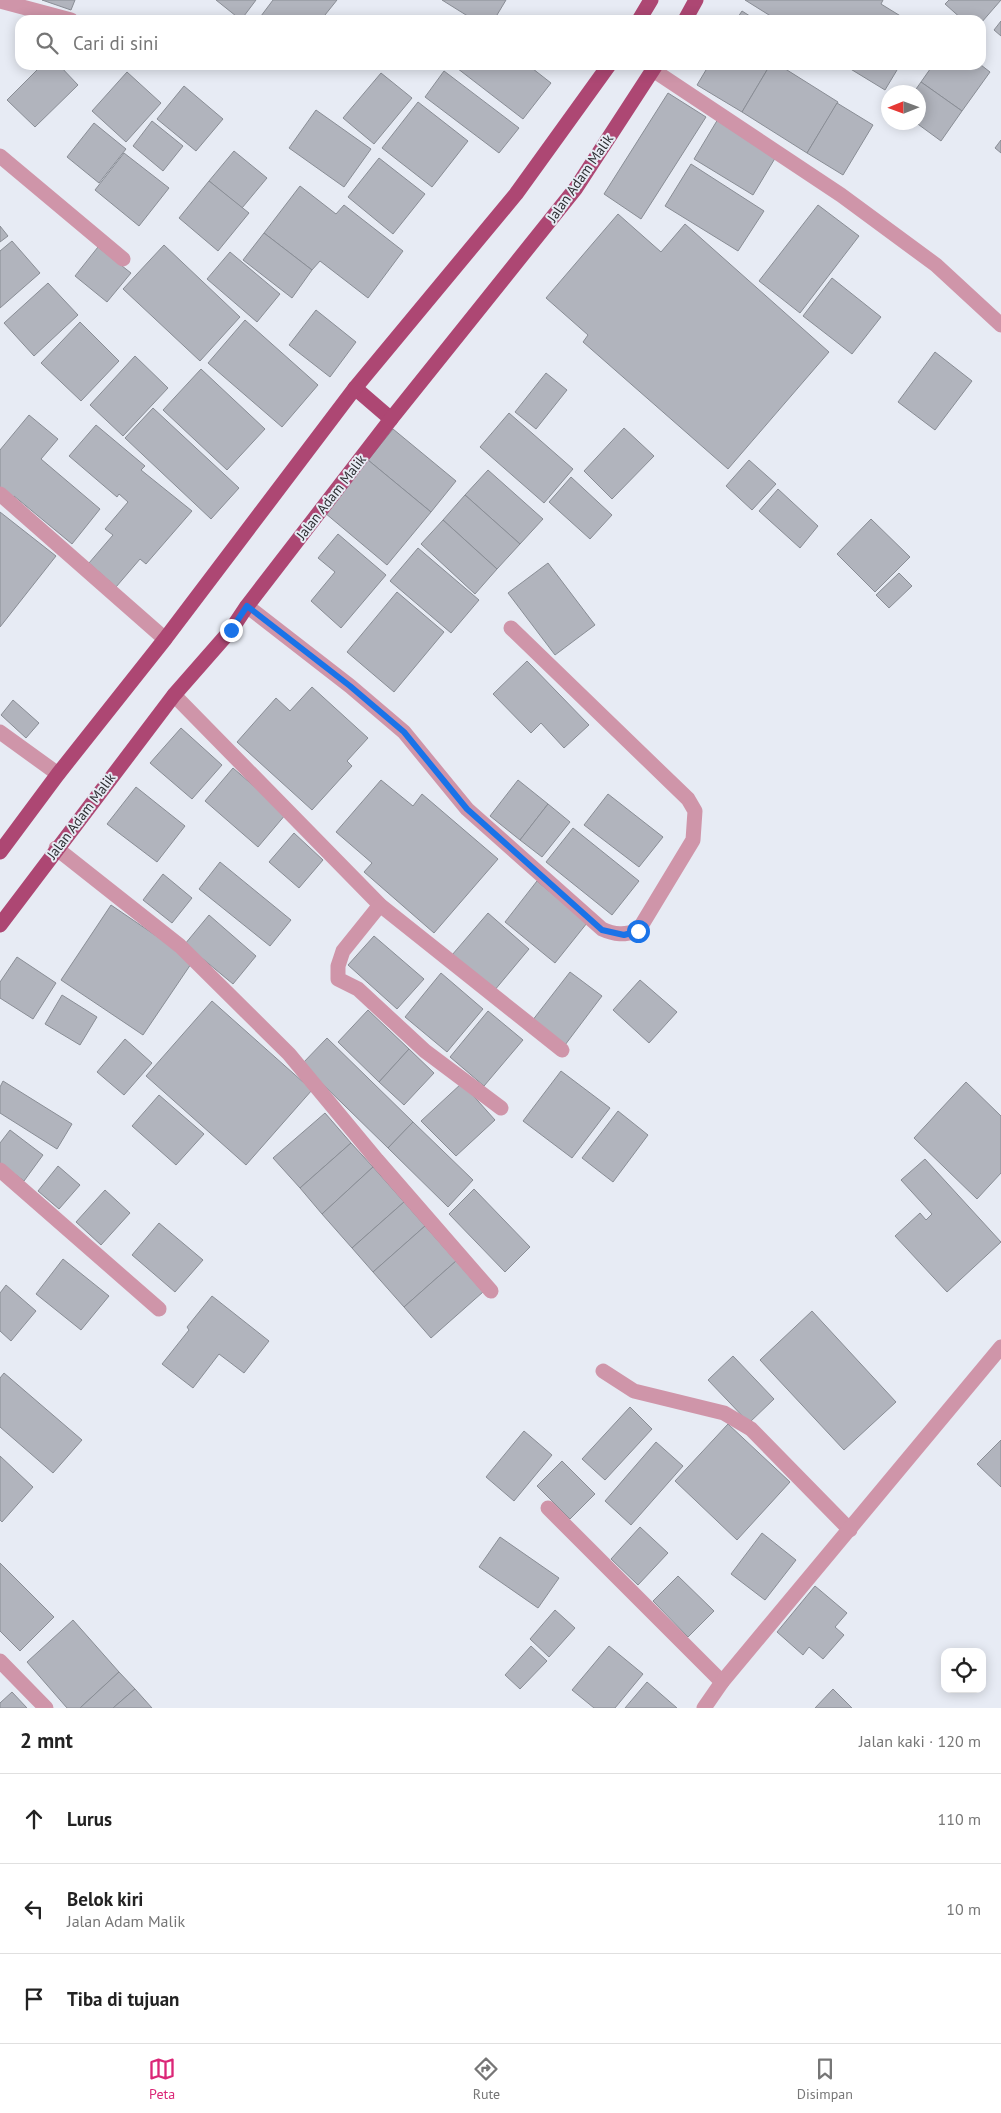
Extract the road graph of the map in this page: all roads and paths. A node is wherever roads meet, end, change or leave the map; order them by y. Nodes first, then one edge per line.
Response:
1 (650, 0) edge
2 (696, 0) edge
3 (0, 1) edge
4 (52, 15) edge
5 (642, 15) edge
6 (688, 15) edge
7 (605, 70) edge
8 (653, 70) edge
9 (657, 70) edge
10 (0, 156) edge
11 (123, 259) dead end
12 (1001, 325) edge
13 (355, 388) junction
14 (391, 419) junction
15 (0, 494) edge
16 (247, 606) junction
17 (511, 628) dead end
18 (165, 639) junction
19 (174, 695) junction
20 (0, 732) edge
21 (58, 774) junction
22 (56, 848) junction
23 (0, 852) edge
24 (380, 905) junction
25 (0, 925) edge
26 (562, 1050) dead end
27 (501, 1108) dead end
28 (0, 1170) edge
29 (491, 1291) dead end
30 (159, 1309) dead end
31 (1001, 1347) edge
32 (603, 1371) dead end
33 (548, 1508) dead end
34 (850, 1530) junction
35 (0, 1661) edge
36 (722, 1682) junction
37 (46, 1708) edge
38 (704, 1708) edge

1 - 5 main road
2 - 6 main road
3 - 4 street
7 - 13 main road
8 - 14 main road, Jalan Adam Malik
9 - 12 street
10 - 11 street
13 - 14 main road
13 - 18 main road
14 - 16 main road, Jalan Adam Malik
15 - 18 street
16 - 17 street
16 - 19 main road, Jalan Adam Malik
18 - 21 main road
19 - 22 main road, Jalan Adam Malik
19 - 24 street
20 - 21 street
21 - 23 main road
22 - 25 main road, Jalan Adam Malik
22 - 29 street
24 - 26 street
24 - 27 street
28 - 30 street
31 - 34 street
32 - 34 street
33 - 36 street
34 - 36 street
35 - 37 street
36 - 38 street

